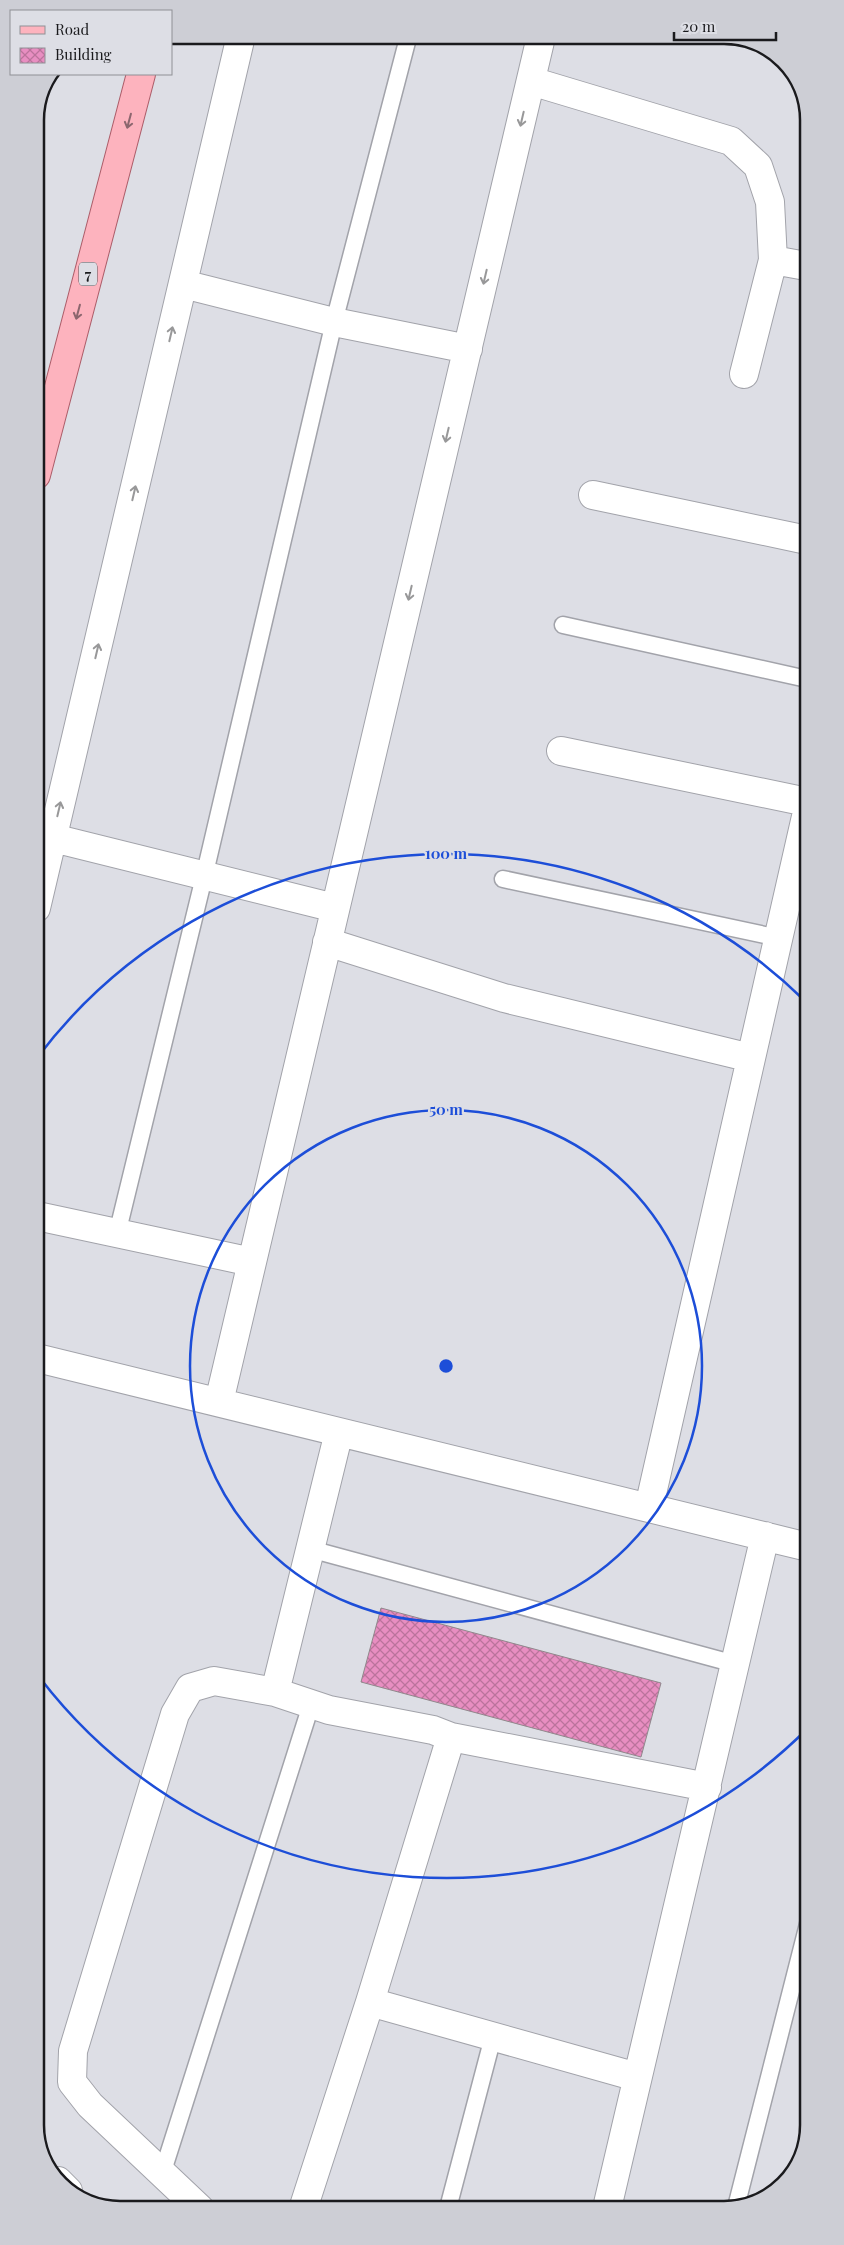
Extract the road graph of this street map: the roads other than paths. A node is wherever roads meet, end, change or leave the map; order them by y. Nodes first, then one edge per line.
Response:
1 (239, 44) edge
2 (406, 44) edge
3 (539, 44) edge
4 (141, 75) edge
5 (531, 81) junction
6 (773, 260) junction
7 (800, 265) edge
8 (183, 284) junction
9 (334, 322) junction
10 (468, 349) junction
11 (744, 374) dead end
12 (44, 444) edge
13 (593, 495) dead end
14 (800, 539) edge
15 (564, 625) dead end
16 (800, 677) edge
17 (561, 751) dead end
18 (800, 801) edge
19 (52, 838) junction
20 (800, 844) edge
21 (44, 873) edge
22 (204, 877) junction
23 (503, 879) dead end
24 (335, 908) junction
25 (779, 938) junction
26 (327, 942) junction
27 (751, 1058) junction
28 (44, 1218) edge
29 (117, 1234) junction
30 (252, 1262) junction
31 (44, 1360) edge
32 (219, 1402) junction
33 (339, 1432) junction
34 (649, 1508) junction
35 (765, 1536) junction
36 (800, 1545) edge
37 (310, 1549) junction
38 (735, 1664) junction
39 (275, 1692) junction
40 (312, 1704) junction
41 (451, 1737) junction
42 (707, 1786) junction
43 (800, 1955) edge
44 (370, 2002) junction
45 (493, 2037) junction
46 (637, 2077) junction
47 (162, 2174) junction
48 (738, 2200) edge
49 (191, 2201) edge
50 (305, 2201) edge
51 (450, 2201) edge
52 (609, 2201) edge

1 - 8 street
2 - 9 lane
3 - 5 street
4 -> 12 main road, 7
5 - 6 street
5 -> 10 street
6 - 7 street
6 - 11 street
8 - 9 street
19 -> 8 street
9 - 10 street
9 - 22 lane
10 -> 24 street
13 - 14 street
15 - 16 lane
17 - 18 street
19 - 21 street
19 - 22 street
20 - 25 street
22 - 24 street
22 - 29 lane
23 - 25 lane
24 - 26 street
25 - 27 street
26 - 27 street
26 - 30 street
27 - 34 street
28 - 29 street
29 - 30 street
30 - 32 street
31 - 32 street
32 - 33 street
33 - 34 street
33 - 37 street
34 - 35 street
35 - 36 street
35 - 38 street
37 - 38 lane
37 - 39 street
38 - 42 street
39 - 40 street
39 - 47 street
40 - 41 street
40 - 47 lane
41 - 42 street
41 - 44 street
42 - 46 street
43 - 48 lane
44 - 45 street
44 - 50 street
45 - 46 street
45 - 51 lane
46 - 52 street
47 - 49 street

